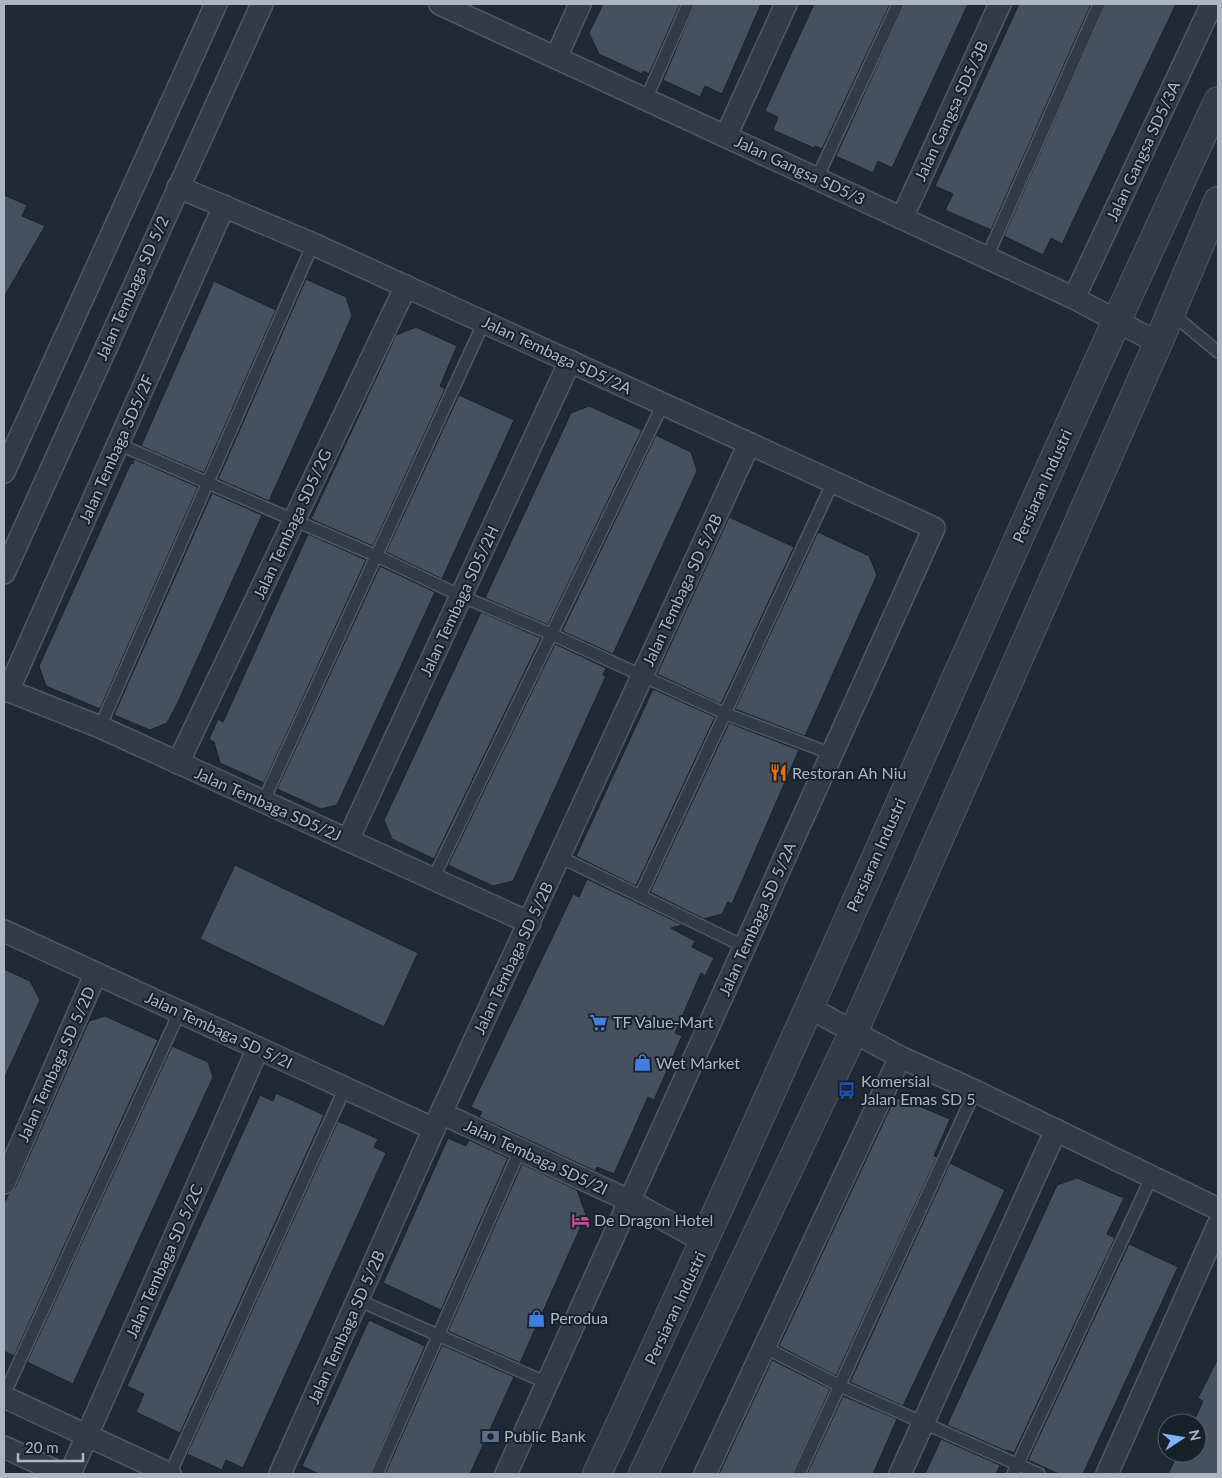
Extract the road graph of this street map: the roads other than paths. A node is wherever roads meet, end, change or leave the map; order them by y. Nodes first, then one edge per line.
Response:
1 (216, 4) edge
2 (262, 4) edge
3 (443, 4) edge
4 (580, 4) edge
5 (688, 4) edge
6 (786, 4) edge
7 (898, 4) edge
8 (1000, 4) edge
9 (1099, 4) edge
10 (1211, 4) edge
11 (556, 58) junction
12 (646, 99) junction
13 (1218, 101) edge
14 (726, 136) junction
15 (816, 178) junction
16 (178, 187) junction
17 (1218, 201) edge
18 (224, 206) junction
19 (902, 218) junction
20 (314, 244) junction
21 (987, 257) junction
22 (406, 286) junction
23 (1074, 298) junction
24 (1170, 312) junction
25 (1116, 320) junction
26 (484, 322) junction
27 (1158, 343) junction
28 (1218, 352) edge
29 (570, 361) junction
30 (662, 404) junction
31 (118, 444) junction
32 (749, 444) junction
33 (4, 472) edge
34 (208, 482) junction
35 (833, 482) junction
36 (294, 520) junction
37 (934, 528) joint
38 (377, 556) junction
39 (4, 573) edge
40 (461, 596) junction
41 (552, 634) junction
42 (643, 676) junction
43 (6, 690) edge
44 (726, 714) junction
45 (100, 727) junction
46 (832, 754) junction
47 (178, 763) junction
48 (263, 802) junction
49 (348, 840) junction
50 (560, 857) junction
51 (433, 879) junction
52 (640, 896) junction
53 (530, 923) junction
54 (4, 930) edge
55 (744, 947) junction
56 (96, 973) junction
57 (808, 1007) junction
58 (180, 1012) junction
59 (854, 1031) junction
60 (258, 1048) junction
61 (900, 1057) junction
62 (345, 1088) junction
63 (975, 1091) junction
64 (438, 1121) junction
65 (1056, 1130) junction
66 (520, 1150) junction
67 (1152, 1176) junction
68 (4, 1183) edge
69 (630, 1201) junction
70 (1218, 1209) edge
71 (1218, 1225) edge
72 (705, 1242) junction
73 (358, 1300) junction
74 (438, 1335) junction
75 (764, 1347) junction
76 (548, 1383) junction
77 (840, 1386) junction
78 (4, 1396) edge
79 (923, 1423) junction
80 (87, 1435) junction
81 (4, 1447) edge
82 (1015, 1470) edge
83 (62, 1474) edge
84 (70, 1474) edge
85 (170, 1474) edge
86 (280, 1474) edge
87 (377, 1474) edge
88 (506, 1474) edge
89 (597, 1474) edge
90 (643, 1474) edge
91 (705, 1474) edge
92 (799, 1474) edge
93 (900, 1474) edge
94 (1039, 1474) edge
95 (1107, 1474) edge

1 - 33 street
2 - 16 street, Jalan Tembaga SD 5/2
3 - 11 street, Jalan Gangsa SD5/3
4 - 11 street
5 - 12 lane
6 - 14 street
7 - 15 lane
8 - 19 street, Jalan Gangsa SD5/3B
9 - 21 lane
10 - 23 street, Jalan Gangsa SD5/3A
11 - 12 street, Jalan Gangsa SD5/3
12 - 14 street, Jalan Gangsa SD5/3
13 - 25 street, Persiaran Industri
14 - 15 street, Jalan Gangsa SD5/3
15 - 19 street, Jalan Gangsa SD5/3
16 - 18 street, Jalan Tembaga SD5/2A
16 - 39 street, Jalan Tembaga SD 5/2
17 - 24 street
18 - 20 street, Jalan Tembaga SD5/2A
18 - 31 street, Jalan Tembaga SD5/2F
19 - 21 street, Jalan Gangsa SD5/3
20 - 22 street, Jalan Tembaga SD5/2A
20 - 34 lane
21 - 23 street, Jalan Gangsa SD5/3
22 - 26 street, Jalan Tembaga SD5/2A
22 - 36 street, Jalan Tembaga SD5/2G
23 - 25 street, Jalan Gangsa SD5/3
24 - 27 street
24 - 28 lane
25 - 27 street, Jalan Gangsa SD5/3
25 - 57 street, Persiaran Industri
26 - 29 street, Jalan Tembaga SD5/2A
26 - 38 lane
27 - 59 street
29 - 30 street, Jalan Tembaga SD5/2A
29 - 40 street, Jalan Tembaga SD5/2H
30 - 32 street, Jalan Tembaga SD5/2A
30 - 41 lane
31 - 34 lane
31 - 43 street, Jalan Tembaga SD5/2F
32 - 35 street, Jalan Tembaga SD5/2A
32 - 42 street, Jalan Tembaga SD 5/2B
34 - 36 lane
34 - 45 lane
35 - 37 street, Jalan Tembaga SD5/2A
35 - 44 lane
36 - 38 lane
36 - 47 street, Jalan Tembaga SD5/2G
37 - 46 street, Jalan Tembaga SD 5/2A
38 - 40 lane
38 - 48 lane
40 - 41 lane
40 - 49 street, Jalan Tembaga SD5/2H
41 - 42 lane
41 - 51 lane
42 - 44 lane
42 - 50 street, Jalan Tembaga SD 5/2B
43 - 45 street, Jalan Tembaga SD5/2J
44 - 46 lane
44 - 52 lane
45 - 47 street, Jalan Tembaga SD5/2J
46 - 55 street, Jalan Tembaga SD 5/2A
47 - 48 street, Jalan Tembaga SD5/2J
48 - 49 street, Jalan Tembaga SD5/2J
49 - 51 street, Jalan Tembaga SD5/2J
50 - 52 lane
50 - 53 street, Jalan Tembaga SD 5/2B
51 - 53 street, Jalan Tembaga SD5/2J
52 - 55 lane
53 - 64 street, Jalan Tembaga SD 5/2B
54 - 56 street, Jalan Tembaga SD 5/2I
55 - 69 street, Jalan Tembaga SD 5/2A
56 - 58 street, Jalan Tembaga SD 5/2I
56 - 68 street, Jalan Tembaga SD 5/2D
57 - 59 street
57 - 72 street, Persiaran Industri
58 - 60 street, Jalan Tembaga SD 5/2I
58 - 78 lane
59 - 61 street
59 - 90 street
60 - 62 street, Jalan Tembaga SD 5/2I
60 - 80 street, Jalan Tembaga SD 5/2C
61 - 63 street
61 - 75 street
62 - 64 street, Jalan Tembaga SD 5/2I
62 - 85 lane
63 - 65 street
63 - 77 lane
64 - 66 street, Jalan Tembaga SD5/2I
64 - 73 street, Jalan Tembaga SD 5/2B
65 - 67 street
65 - 79 street
66 - 69 street, Jalan Tembaga SD5/2I
66 - 74 lane
67 - 70 street
67 - 82 lane
69 - 72 street, Jalan Tembaga SD5/2I
69 - 76 street, Jalan Tembaga SD 5/2A
71 - 95 street
72 - 89 street, Persiaran Industri
73 - 74 lane
73 - 86 street, Jalan Tembaga SD 5/2B
74 - 76 lane
74 - 87 lane
75 - 77 lane
75 - 91 street
76 - 88 street, Jalan Tembaga SD 5/2A
77 - 79 lane
77 - 92 lane
78 - 80 street
79 - 82 lane
79 - 93 street
80 - 84 street, Jalan Tembaga SD 5/2C
80 - 85 street
81 - 83 street
82 - 94 lane

